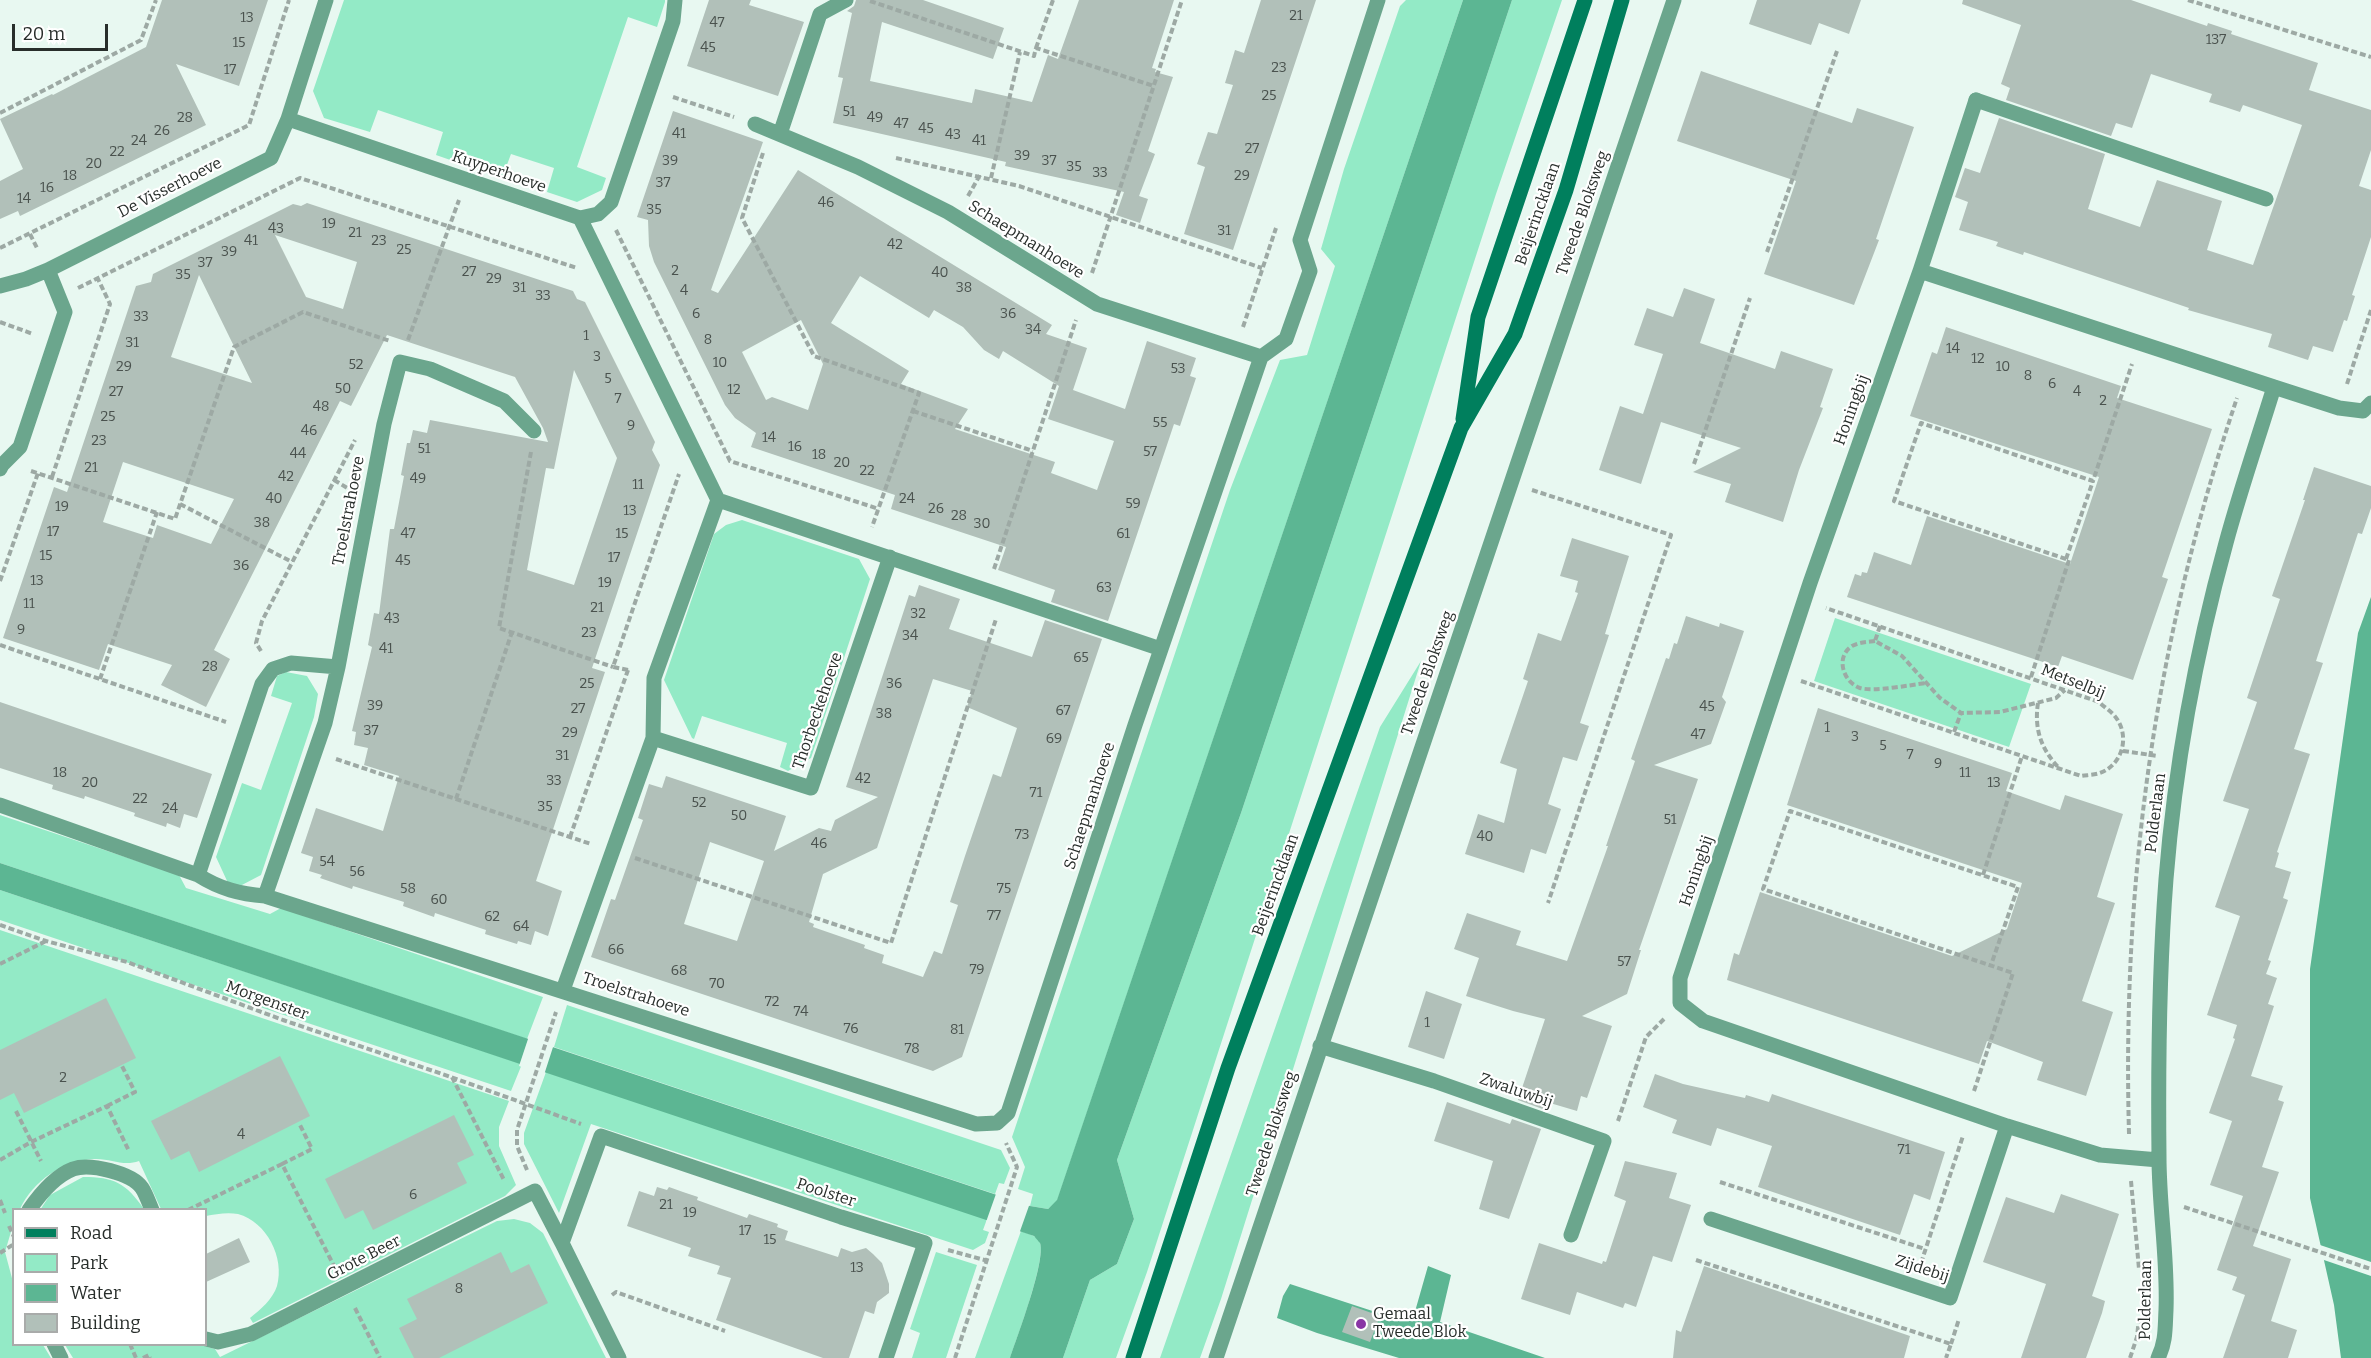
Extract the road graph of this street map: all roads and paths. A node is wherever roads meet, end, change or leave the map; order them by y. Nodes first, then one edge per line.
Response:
1 (156, 0) edge
2 (290, 0) edge
3 (326, 0) edge
4 (675, 0) edge
5 (846, 0) edge
6 (867, 0) edge
7 (1053, 0) edge
8 (1378, 0) edge
9 (1585, 0) edge
10 (1622, 0) edge
11 (1674, 0) edge
12 (2188, 0) edge
13 (1036, 48) junction
14 (1837, 51) dead end
15 (1020, 52) junction
16 (2371, 57) edge
17 (1154, 86) dead end
18 (649, 89) junction
19 (0, 113) edge
20 (288, 119) junction
21 (755, 124) joint
22 (776, 131) junction
23 (858, 167) junction
24 (992, 178) junction
25 (466, 180) junction
26 (2266, 199) dead end
27 (605, 207) junction
28 (580, 218) junction
29 (450, 228) junction
30 (0, 248) edge
31 (1767, 252) dead end
32 (1262, 268) dead end
33 (48, 270) junction
34 (1920, 271) junction
35 (98, 279) junction
36 (610, 279) junction
37 (0, 286) edge
38 (58, 296) junction
39 (1750, 298) dead end
40 (2371, 310) edge
41 (0, 322) edge
42 (55, 341) junction
43 (2139, 342) junction
44 (406, 346) junction
45 (1261, 357) junction
46 (400, 362) junction
47 (2274, 387) junction
48 (2371, 403) edge
49 (2339, 408) junction
50 (913, 411) junction
51 (384, 424) junction
52 (1461, 428) junction
53 (534, 431) joint
54 (690, 443) junction
55 (1033, 451) dead end
56 (1694, 464) dead end
57 (3, 466) edge
58 (38, 473) junction
59 (52, 477) junction
60 (2093, 481) junction
61 (1511, 483) junction
62 (718, 500) junction
63 (180, 504) junction
64 (879, 508) junction
65 (157, 512) junction
66 (865, 549) junction
67 (890, 557) junction
68 (2066, 559) junction
69 (292, 562) junction
70 (0, 581) edge
71 (1004, 595) junction
72 (1806, 601) junction
73 (1880, 626) junction
74 (512, 632) junction
75 (1875, 641) junction
76 (0, 645) edge
77 (1161, 649) junction
78 (613, 666) junction
79 (338, 667) junction
80 (273, 669) junction
81 (628, 670) junction
82 (1780, 674) junction
83 (2031, 677) junction
84 (654, 678) junction
85 (100, 679) junction
86 (1926, 683) junction
87 (2066, 689) junction
88 (2038, 703) junction
89 (1961, 712) junction
90 (247, 730) junction
91 (1954, 732) junction
92 (653, 738) junction
93 (2123, 751) junction
94 (314, 752) junction
95 (2022, 756) junction
96 (2181, 759) junction
97 (2060, 769) junction
98 (456, 799) junction
99 (0, 805) edge
100 (570, 837) junction
101 (612, 851) junction
102 (198, 875) junction
103 (1983, 875) junction
104 (265, 896) junction
105 (1548, 903) dead end
106 (0, 925) edge
107 (46, 941) junction
108 (0, 964) edge
109 (1990, 965) junction
110 (563, 990) junction
111 (1680, 1003) junction
112 (550, 1028) dead end
113 (1320, 1046) junction
114 (122, 1066) dead end
115 (451, 1077) junction
116 (525, 1104) junction
117 (107, 1106) junction
118 (1969, 1112) junction
119 (299, 1123) dead end
120 (997, 1123) junction
121 (2007, 1126) junction
122 (601, 1136) junction
123 (1604, 1141) junction
124 (0, 1160) edge
125 (2159, 1160) junction
126 (282, 1164) junction
127 (1720, 1182) dead end
128 (141, 1186) junction
129 (535, 1191) junction
130 (515, 1202) junction
131 (2162, 1203) junction
132 (30, 1208) edge
133 (152, 1208) edge
134 (190, 1208) edge
135 (1711, 1219) dead end
136 (1571, 1235) dead end
137 (562, 1243) junction
138 (925, 1243) junction
139 (1925, 1249) junction
140 (1696, 1260) dead end
141 (988, 1261) junction
142 (2371, 1269) edge
143 (1913, 1286) junction
144 (345, 1288) junction
145 (593, 1305) junction
146 (725, 1331) dead end
147 (207, 1338) edge
148 (143, 1358) edge
149 (150, 1358) edge
150 (380, 1358) edge
151 (619, 1358) edge
152 (886, 1358) edge
153 (955, 1358) edge
154 (1133, 1358) edge
155 (1216, 1358) edge
156 (1946, 1358) edge
157 (2158, 1358) edge

1 - 19 path
2 - 30 path
3 - 20 street
4 - 18 street
5 - 22 street
6 - 15 path
7 - 13 path
8 - 45 street
9 - 52 main road, Beijerincklaan
10 - 52 main road, Beijerincklaan
11 - 61 street, Tweede Bloksweg
12 - 16 path
13 - 15 path
13 - 17 path
14 - 31 path
15 - 24 path
18 - 21 path
18 - 27 street
20 - 25 street, Kuyperhoeve
20 - 33 street, De Visserhoeve
21 - 22 street, Schaepmanhoeve
22 - 23 street, Schaepmanhoeve
22 - 50 path
23 - 24 path
23 - 45 street, Schaepmanhoeve
24 - 32 path
25 - 28 street, Kuyperhoeve
25 - 29 path
26 - 34 street, Honingbij
27 - 28 street
27 - 64 path
28 - 36 street
29 - 35 path
29 - 36 path
29 - 44 path
33 - 37 street, De Visserhoeve
33 - 38 street
34 - 43 street
34 - 72 street, Honingbij
35 - 38 path
35 - 59 path
36 - 54 street
38 - 42 street
39 - 56 path
40 - 49 path
41 - 42 path
42 - 57 street
43 - 47 street
43 - 60 path
44 - 46 path
44 - 63 path
45 - 77 street, Schaepmanhoeve
46 - 51 street, Troelstrahoeve
46 - 53 street
47 - 49 street
47 - 96 street, Polderlaan
48 - 49 street
50 - 55 path
50 - 64 path
51 - 69 path
51 - 79 street, Troelstrahoeve
52 - 154 main road, Beijerincklaan
53 - 74 path
54 - 62 street
54 - 78 path
57 - 58 path
58 - 59 path
58 - 70 path
59 - 65 path
60 - 68 path
60 - 68 path
61 - 105 path
61 - 113 street, Tweede Bloksweg
62 - 66 street
62 - 84 street
63 - 65 path
63 - 69 path
64 - 66 path
65 - 85 path
66 - 67 street
67 - 71 street
67 - 92 street, Thorbeckehoeve
68 - 83 path
69 - 80 path
71 - 77 street
71 - 101 path
72 - 73 path, Metselbij
72 - 82 street, Honingbij
73 - 75 path
73 - 83 path, Metselbij
74 - 78 path
74 - 98 path
75 - 86 path
75 - 86 path
76 - 85 path
77 - 120 street, Schaepmanhoeve
78 - 81 path
79 - 80 street
79 - 94 street, Troelstrahoeve
80 - 90 street
81 - 84 path
81 - 100 path
82 - 91 path
82 - 111 street, Honingbij
83 - 87 path, Metselbij
84 - 92 street
85 - 90 path
86 - 89 path
87 - 88 path
87 - 93 path, Metselbij
88 - 89 path
88 - 97 path
89 - 91 path
90 - 102 street
91 - 95 path
92 - 101 street
93 - 96 path
93 - 97 path
94 - 98 path
94 - 104 street, Troelstrahoeve
95 - 97 path
95 - 103 path
96 - 125 street, Polderlaan
98 - 100 path
99 - 102 street, Troelstrahoeve
100 - 101 path
101 - 110 street
102 - 104 street, Troelstrahoeve
103 - 109 path
103 - 109 path
104 - 110 street, Troelstrahoeve
106 - 107 path, Morgenster
107 - 108 path
107 - 115 path, Morgenster
109 - 118 path
110 - 120 street, Troelstrahoeve
111 - 118 street
111 - 123 path
112 - 116 path
113 - 123 street, Zwaluwbij
113 - 155 street, Tweede Bloksweg
114 - 117 path
115 - 116 path, Morgenster
115 - 130 path
116 - 122 path
116 - 129 path
117 - 124 path
117 - 128 path
118 - 121 street
118 - 139 path
119 - 126 path
120 - 141 path
121 - 125 street
121 - 143 street, Zijdebij
122 - 137 street
122 - 138 street, Poolster
123 - 136 street
125 - 131 street, Polderlaan
126 - 134 path
126 - 144 path
127 - 139 path
128 - 132 street
128 - 133 street
129 - 130 street, Grote Beer
129 - 137 street
130 - 144 street, Grote Beer
131 - 142 path
131 - 157 street, Polderlaan
135 - 143 street, Zijdebij
137 - 145 street
138 - 141 path
138 - 152 street
139 - 143 path
140 - 156 path
141 - 153 path
144 - 147 street, Grote Beer
144 - 150 path
145 - 146 path
145 - 151 street
148 - 149 path

